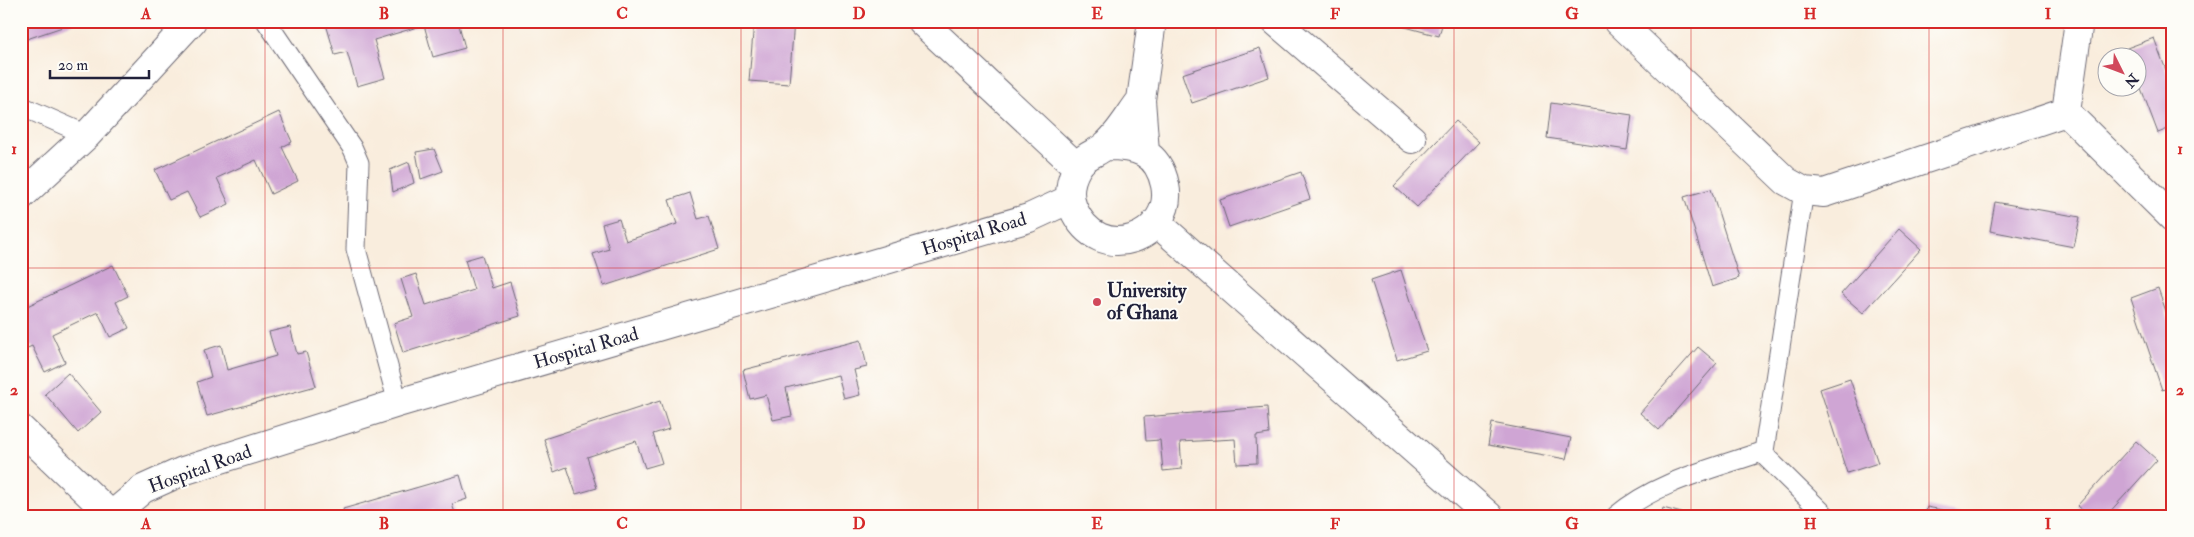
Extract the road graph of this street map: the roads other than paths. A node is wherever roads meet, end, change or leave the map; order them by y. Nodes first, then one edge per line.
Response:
1 (192, 21) edge
2 (266, 21) edge
3 (921, 21) edge
4 (1152, 21) edge
5 (1275, 21) edge
6 (1618, 21) edge
7 (2079, 21) edge
8 (1141, 100) junction
9 (21, 106) edge
10 (2066, 112) junction
11 (87, 135) junction
12 (1412, 139) dead end
13 (1106, 146) junction
14 (1145, 152) junction
15 (1077, 167) junction
16 (1804, 191) junction
17 (21, 196) edge
18 (1075, 211) junction
19 (2173, 218) edge
20 (1156, 222) junction
21 (398, 403) junction
22 (21, 430) edge
23 (1764, 452) junction
24 (111, 515) edge
25 (1489, 516) edge
26 (1616, 516) edge
27 (1826, 516) edge

1 - 11 street
2 - 21 lane
3 - 15 street
4 - 8 street
5 - 12 street
6 - 16 street
7 - 10 street
8 - 13 street
8 - 14 street
9 - 11 lane
10 - 16 street
10 - 19 street
11 - 17 street
13 - 14 street
13 - 15 street
14 - 20 street
15 - 18 street
16 - 23 lane
18 - 20 street
18 - 21 street, Hospital Road
20 - 25 street
21 - 24 street, Hospital Road
22 - 24 street
23 - 26 lane
23 - 27 lane

